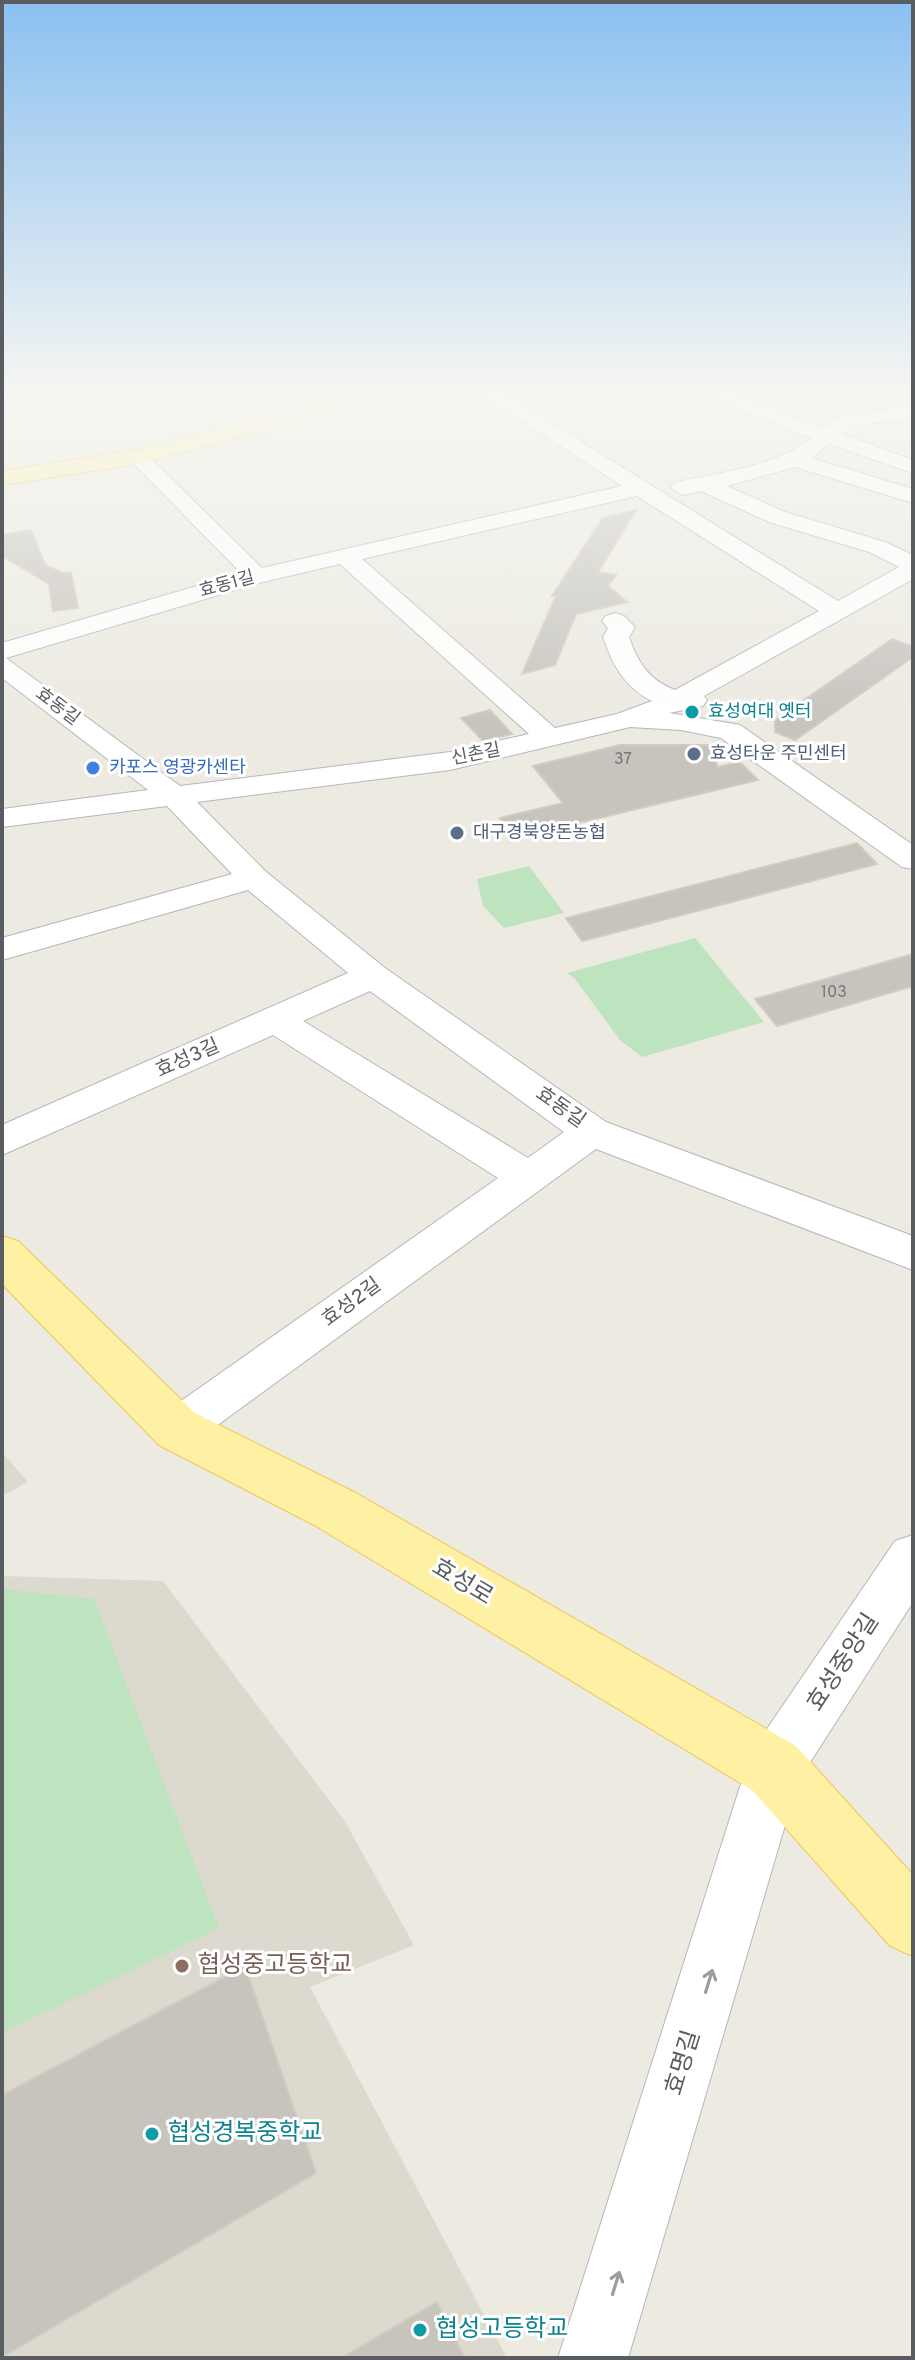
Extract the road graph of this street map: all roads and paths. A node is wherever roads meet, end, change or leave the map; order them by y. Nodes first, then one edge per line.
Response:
1 (187, 506) edge
2 (554, 506) edge
3 (670, 506) edge
4 (748, 506) edge
5 (345, 556) junction
6 (913, 567) edge
7 (257, 576) junction
8 (835, 610) junction
9 (615, 621) dead end
10 (2, 651) edge
11 (2, 665) edge
12 (719, 677) junction
13 (679, 711) junction
14 (727, 719) junction
15 (552, 740) junction
16 (173, 795) junction
17 (2, 818) edge
18 (913, 860) edge
19 (254, 878) junction
20 (2, 949) edge
21 (373, 976) junction
22 (275, 1020) junction
23 (592, 1132) junction
24 (2, 1141) edge
25 (528, 1177) junction
26 (913, 1253) edge
27 (2, 1254) edge
28 (177, 1429) junction
29 (913, 1558) edge
30 (774, 1768) junction
31 (913, 1923) edge
32 (593, 2358) edge

1 - 7 street
2 - 5 street, 효동1길
3 - 8 street
4 - 6 street
5 - 7 street, 효동1길
5 - 15 street
6 - 8 street, 신촌길
7 - 10 street, 효동1길
8 - 12 street, 신촌길
9 - 13 street
11 - 16 street, 효동길
12 - 13 street, 신촌길
12 - 14 street
13 - 14 street
13 - 15 street, 신촌길
14 - 18 street
15 - 16 street, 신촌길
16 - 17 street, 신촌길
16 - 19 street, 효동길
19 - 20 street
19 - 21 street, 효동길
21 - 22 street, 효성3길
21 - 23 street, 효동길
22 - 24 street, 효성3길
22 - 25 street
23 - 25 street, 효성2길
23 - 26 street, 효동길
25 - 28 street, 효성2길
27 - 28 main road, 효성로
28 - 30 main road, 효성로
29 - 30 street, 효성중앙길
30 - 31 main road, 효성로
32 -> 30 street, 효명길

